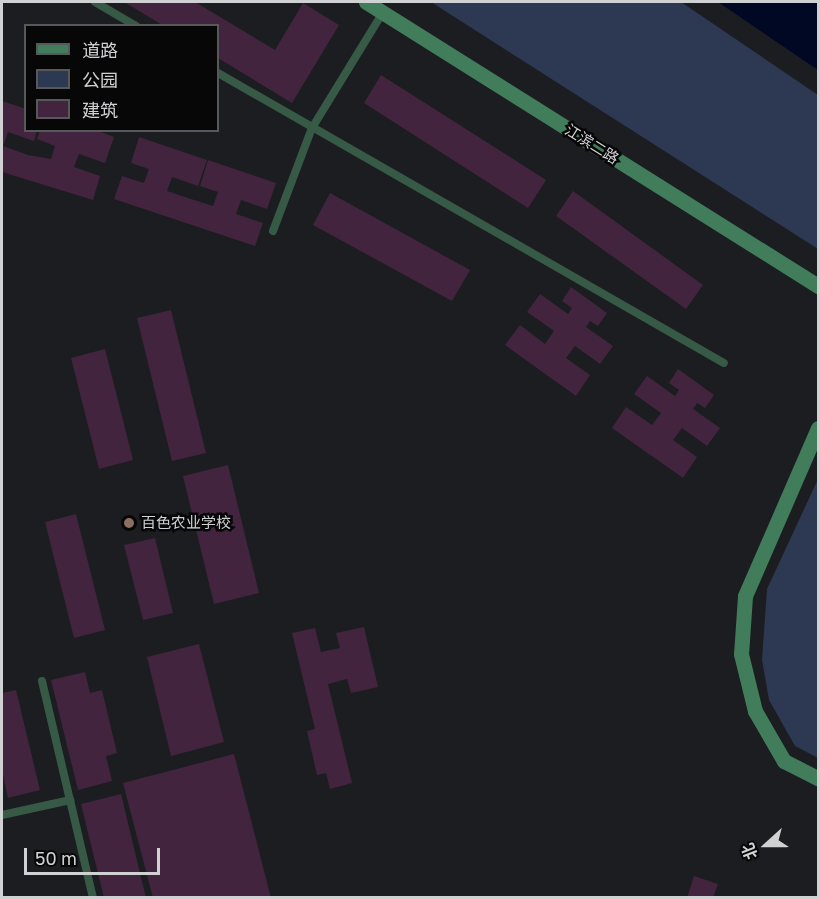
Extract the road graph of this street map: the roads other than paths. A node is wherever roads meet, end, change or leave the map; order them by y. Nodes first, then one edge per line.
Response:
1 (95, 2) edge
2 (366, 2) edge
3 (383, 12) junction
4 (133, 24) edge
5 (219, 74) edge
6 (312, 128) junction
7 (273, 231) dead end
8 (819, 286) edge
9 (724, 363) dead end
10 (819, 429) edge
11 (42, 681) dead end
12 (819, 778) edge
13 (70, 800) junction
14 (2, 815) edge
15 (93, 897) edge

1 - 4 lane
2 - 3 main road, 江滨二路
3 - 6 lane
3 - 8 main road, 江滨二路
5 - 6 lane
6 - 7 lane
6 - 9 lane
10 - 12 main road
11 - 13 lane
13 - 14 lane
13 - 15 lane

